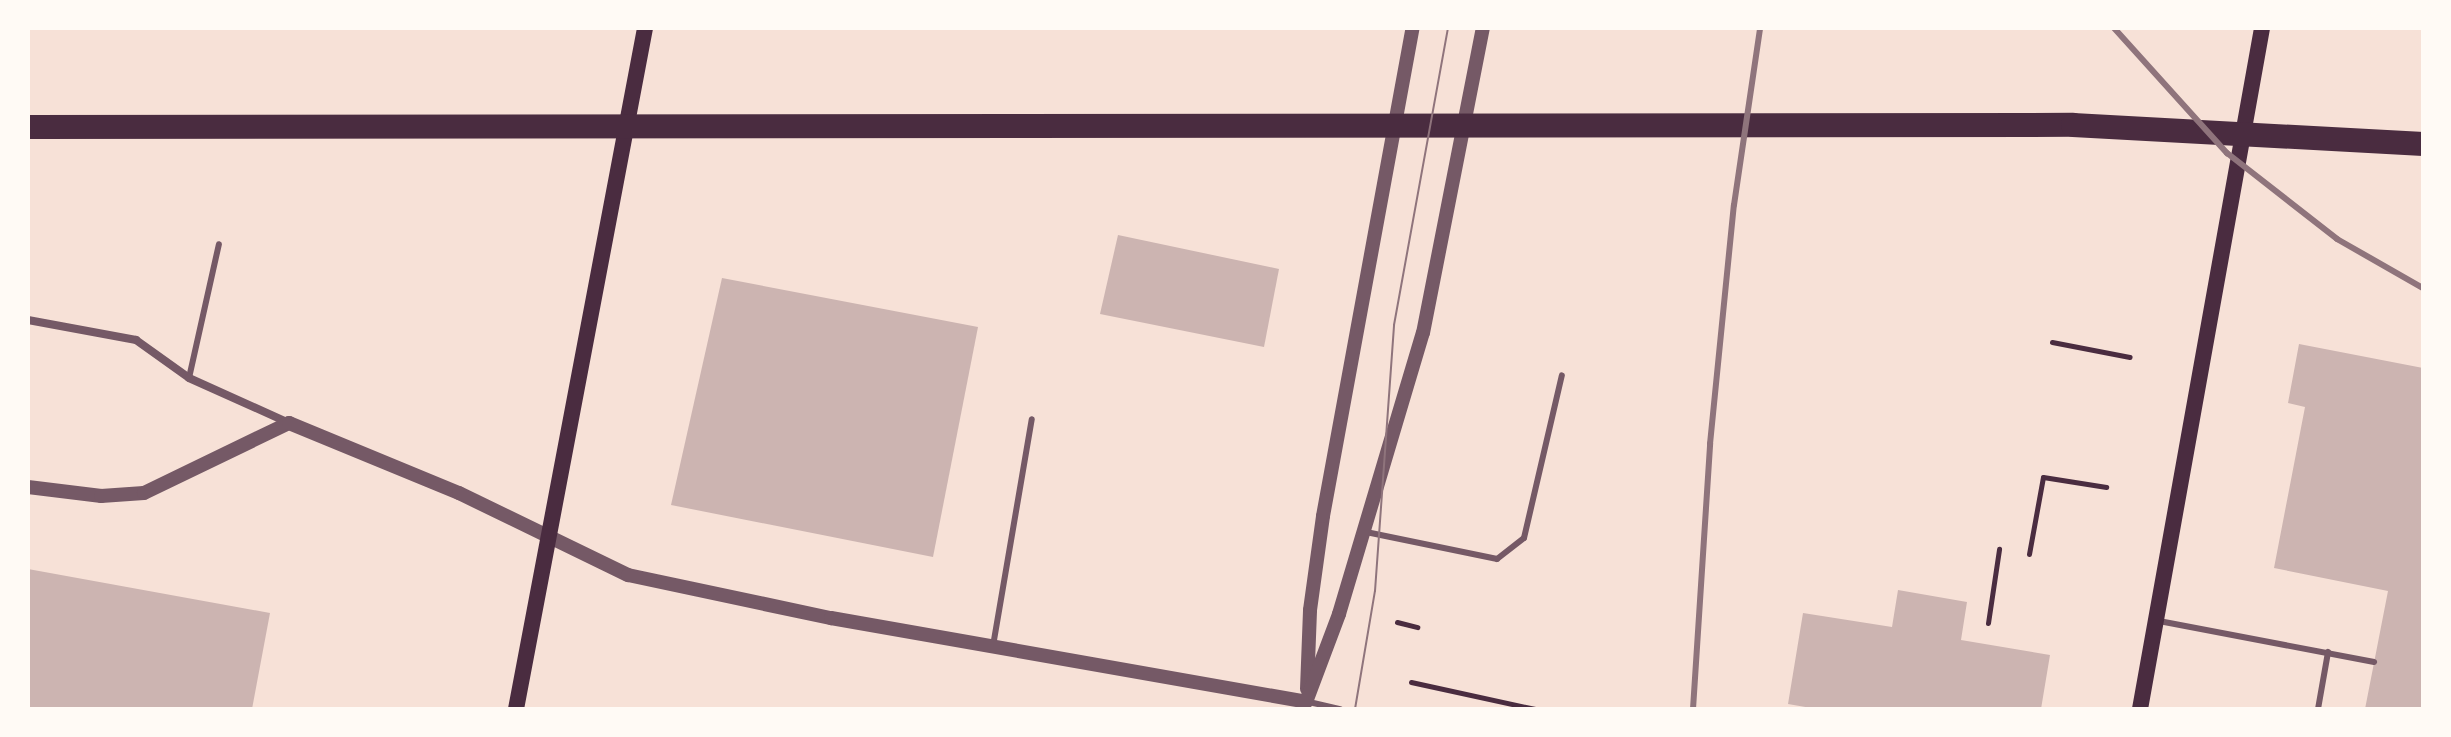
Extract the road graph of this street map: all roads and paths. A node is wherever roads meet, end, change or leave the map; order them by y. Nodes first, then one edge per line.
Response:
1 (645, 28) edge
2 (1413, 28) edge
3 (1483, 28) edge
4 (2262, 28) edge
5 (28, 127) edge
6 (2423, 144) edge
7 (219, 244) dead end
8 (28, 320) edge
9 (2052, 342) dead end
10 (2130, 357) dead end
11 (1562, 375) dead end
12 (189, 378) junction
13 (1032, 419) dead end
14 (289, 423) junction
15 (28, 487) edge
16 (2106, 487) dead end
17 (1362, 531) junction
18 (549, 534) junction
19 (1999, 549) dead end
20 (2029, 554) dead end
21 (2155, 621) junction
22 (1397, 622) dead end
23 (1988, 623) dead end
24 (1417, 627) dead end
25 (993, 646) junction
26 (2328, 652) junction
27 (2374, 662) dead end
28 (1411, 682) dead end
29 (1306, 705) edge
30 (516, 709) edge
31 (1340, 709) edge
32 (1535, 709) edge
33 (2140, 709) edge
34 (2318, 709) edge

1 - 18 main road
2 - 29 street
3 - 17 street
4 - 21 main road
5 - 6 highway
7 - 12 lane
8 - 12 street
9 - 10 path
11 - 17 lane
12 - 14 street
13 - 25 lane
14 - 15 street
14 - 18 street
16 - 20 path
17 - 29 street
18 - 25 street
18 - 30 main road
19 - 23 path
21 - 26 lane
21 - 33 main road
22 - 24 path
25 - 29 street
26 - 27 lane
26 - 34 lane
28 - 32 path
29 - 31 lane

